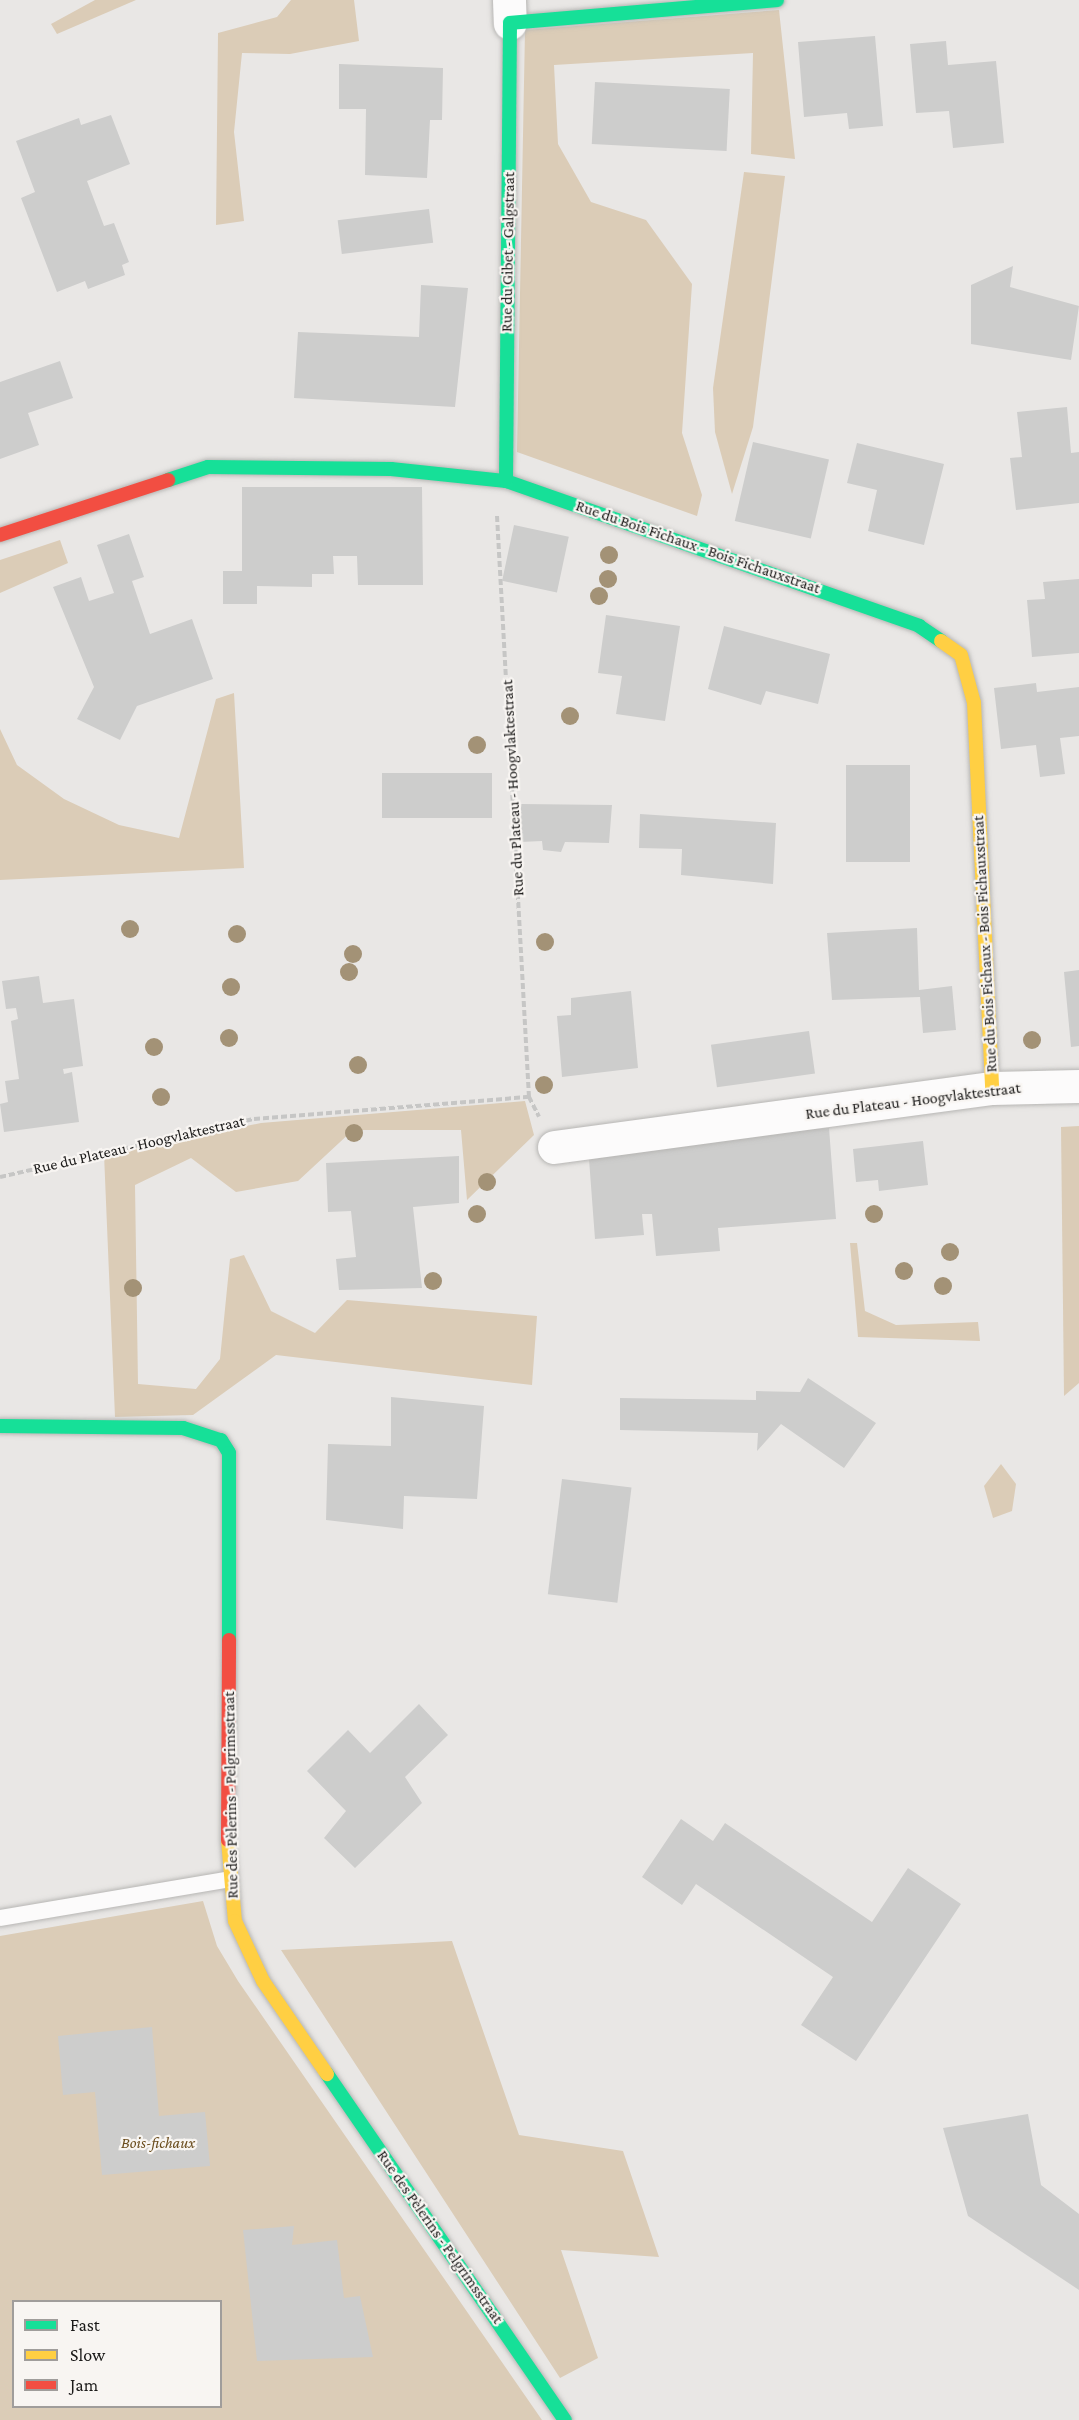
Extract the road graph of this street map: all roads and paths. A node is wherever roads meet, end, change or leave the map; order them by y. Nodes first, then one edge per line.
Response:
1 (777, 0) edge
2 (510, 11) edge
3 (506, 481) junction
4 (0, 535) edge
5 (1079, 1086) edge
6 (992, 1088) junction
7 (529, 1097) junction
8 (554, 1147) joint
9 (0, 1177) edge
10 (0, 1426) edge
11 (230, 1879) junction
12 (0, 1918) edge
13 (565, 2420) edge

1 - 2 street, Rue du Gibet - Galgstraat
2 - 3 street, Rue du Gibet - Galgstraat
3 - 4 street, Rue du Bois Fichaux - Bois Fichauxstraat
3 - 6 street, Rue du Bois Fichaux - Bois Fichauxstraat
3 - 7 path, Rue du Plateau - Hoogvlaktestraat
5 - 6 street, Rue du Plateau - Hoogvlaktestraat
6 - 8 street, Rue du Plateau - Hoogvlaktestraat
7 - 8 path, Rue du Plateau - Hoogvlaktestraat
7 - 9 path, Rue du Plateau - Hoogvlaktestraat
10 - 11 street, Rue des Pèlerins - Pelgrimsstraat
11 - 12 lane
11 - 13 street, Rue des Pèlerins - Pelgrimsstraat

